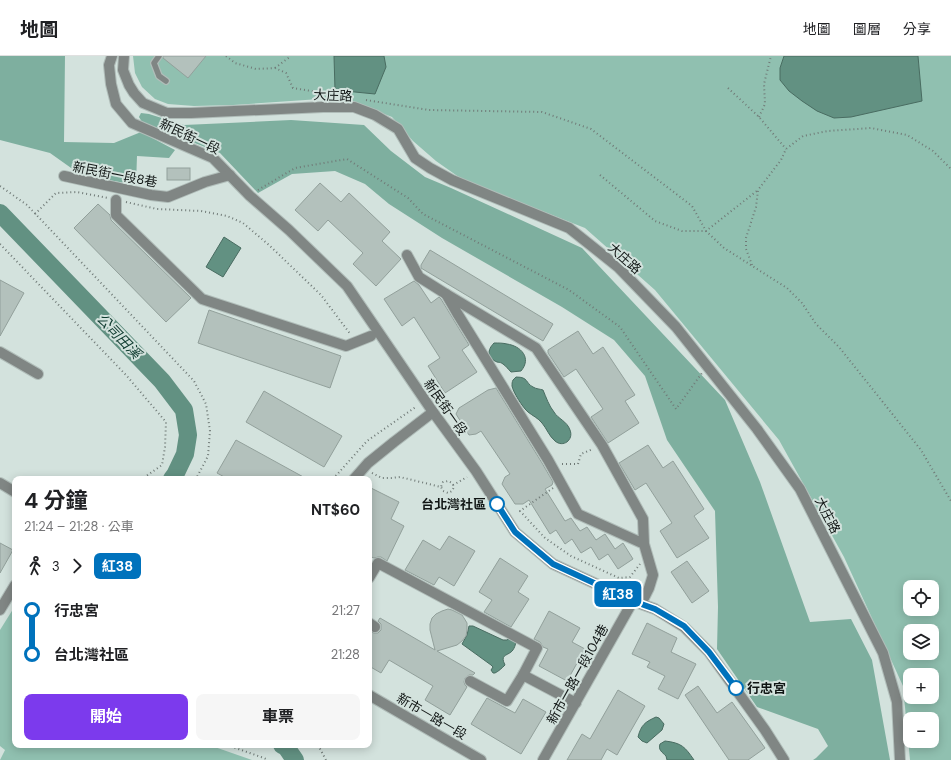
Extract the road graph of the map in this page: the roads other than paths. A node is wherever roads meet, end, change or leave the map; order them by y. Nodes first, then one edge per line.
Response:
1 (112, 56) edge
2 (124, 56) edge
3 (159, 56) edge
4 (166, 81) dead end
5 (230, 175) junction
6 (64, 176) dead end
7 (116, 200) road end
8 (407, 255) dead end
9 (446, 294) junction
10 (371, 336) dead end
11 (0, 352) edge
12 (38, 374) dead end
13 (433, 412) junction
14 (357, 476) edge
15 (0, 483) edge
16 (12, 490) edge
17 (645, 548) junction
18 (372, 571) edge
19 (12, 590) edge
20 (633, 601) junction
21 (0, 610) edge
22 (523, 675) junction
23 (470, 681) dead end
24 (372, 697) edge
25 (576, 703) junction
26 (481, 760) edge
27 (543, 760) edge
28 (784, 760) edge
29 (900, 760) edge

1 - 5 street, 新民街一段
2 - 29 street, 大庄路
3 - 4 lane
5 - 6 street, 新民街一段8巷
5 - 13 street, 新民街一段
7 - 10 street
8 - 9 street
9 - 17 street
9 - 17 street
11 - 12 street
13 - 14 street
13 - 20 street, 新民街一段
15 - 16 street
17 - 20 street
18 - 22 street
19 - 21 street
20 - 25 street, 新市一路一段104巷
20 - 28 street, 新民街一段
22 - 23 street
22 - 25 street
24 - 26 street, 新市一路一段
25 - 27 street, 新市一路一段104巷

